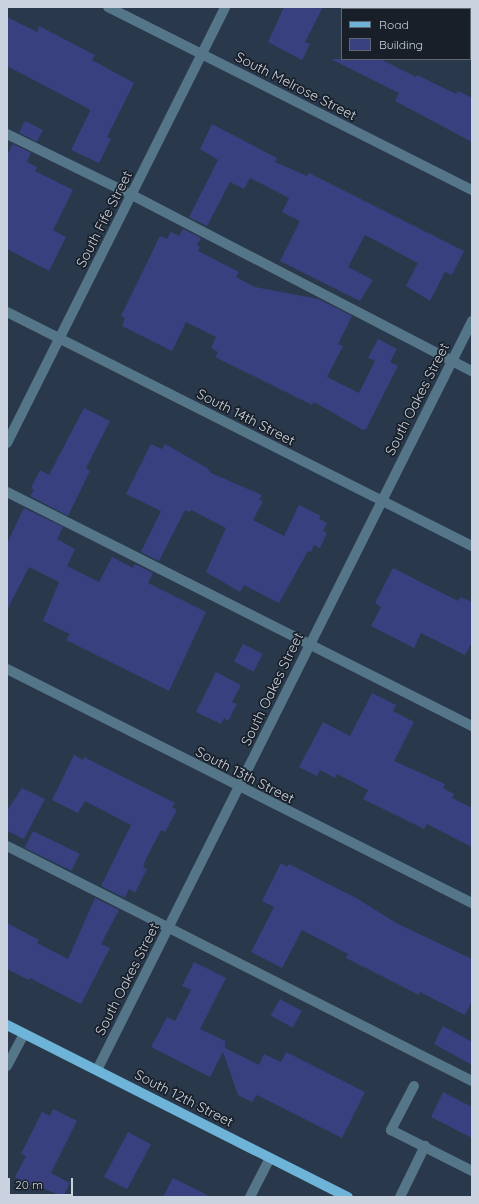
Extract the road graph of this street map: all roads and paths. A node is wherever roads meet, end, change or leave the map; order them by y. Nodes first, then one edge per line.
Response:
1 (108, 7) edge
2 (225, 7) edge
3 (202, 55) junction
4 (7, 134) edge
5 (472, 190) edge
6 (132, 195) junction
7 (7, 312) edge
8 (472, 321) edge
9 (59, 339) junction
10 (452, 361) junction
11 (472, 371) edge
12 (7, 443) edge
13 (7, 492) edge
14 (382, 500) junction
15 (472, 546) edge
16 (310, 644) junction
17 (7, 669) edge
18 (472, 726) edge
19 (240, 788) junction
20 (7, 846) edge
21 (472, 903) edge
22 (169, 928) junction
23 (7, 1025) edge
24 (24, 1034) junction
25 (7, 1066) edge
26 (97, 1070) junction
27 (472, 1081) edge
28 (414, 1086) dead end
29 (425, 1146) junction
30 (270, 1158) junction
31 (472, 1171) edge
32 (250, 1197) edge
33 (348, 1197) edge
34 (400, 1197) edge

1 - 3 street, South Melrose Street
2 - 3 street, South Fife Street
3 - 5 street, South Melrose Street
3 - 6 street, South Fife Street
4 - 6 street
6 - 9 street, South Fife Street
6 - 10 street
7 - 9 street, South 14th Street
8 - 10 street, South Oakes Street
9 - 12 street, South Fife Street
9 - 14 street, South 14th Street
10 - 11 street
10 - 14 street, South Oakes Street
13 - 16 street
14 - 15 street, South 14th Street
14 - 16 street, South Oakes Street
16 - 18 street
16 - 19 street, South Oakes Street
17 - 19 street, South 13th Street
19 - 21 street, South 13th Street
19 - 22 street, South Oakes Street
20 - 22 street
22 - 26 street, South Oakes Street
22 - 27 street
23 - 24 main road, South 12th Street
24 - 25 street
24 - 26 main road, South 12th Street
26 - 30 main road, South 12th Street
28 - 29 street
29 - 31 street
29 - 34 street
30 - 32 street
30 - 33 main road, South 12th Street

